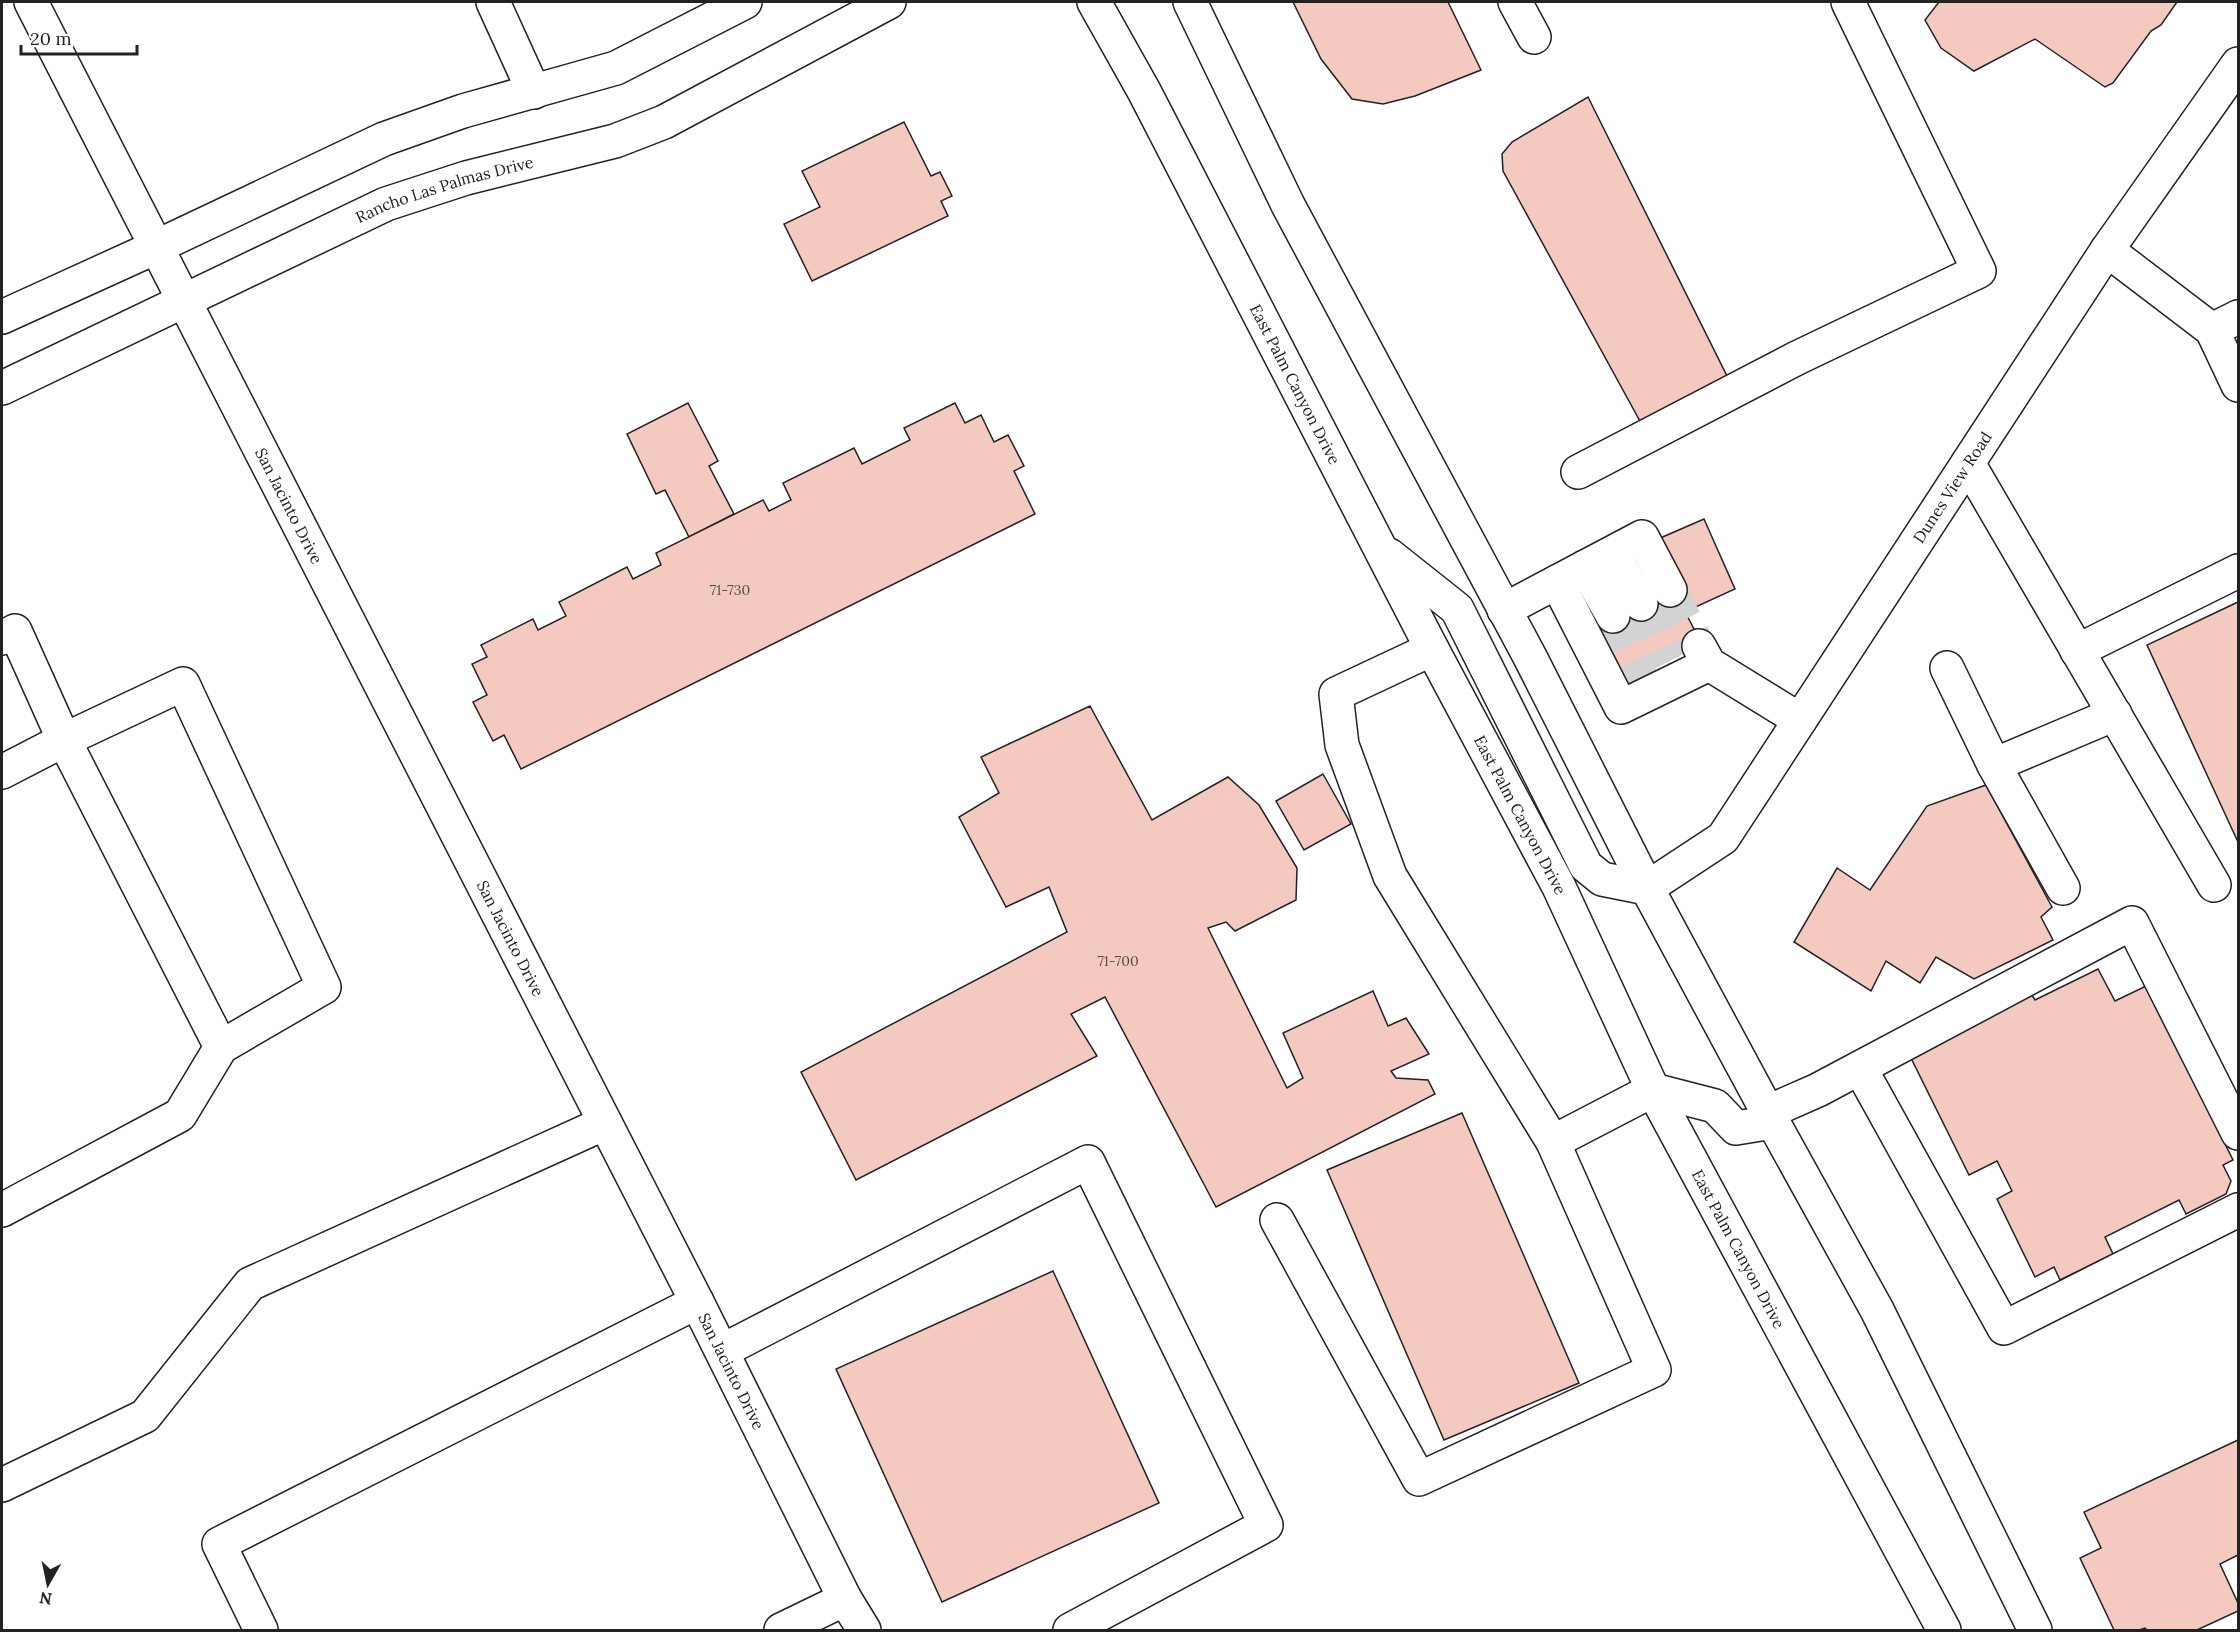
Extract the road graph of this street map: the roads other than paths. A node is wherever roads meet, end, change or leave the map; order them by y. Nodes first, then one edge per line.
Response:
1 (31, 2) edge
2 (493, 2) edge
3 (745, 2) edge
4 (889, 2) edge
5 (1094, 2) edge
6 (1190, 2) edge
7 (1515, 2) edge
8 (1848, 2) edge
9 (1534, 37) dead end
10 (2238, 64) edge
11 (534, 92) junction
12 (156, 247) junction
13 (2107, 250) junction
14 (184, 301) junction
15 (2, 317) edge
16 (2225, 323) edge
17 (2238, 386) edge
18 (2, 388) edge
19 (1968, 463) junction
20 (1578, 472) dead end
21 (1378, 546) junction
22 (1585, 567) junction
23 (2238, 571) edge
24 (1670, 590) tunnel mouth
25 (1504, 610) junction
26 (1627, 610) tunnel mouth
27 (2, 638) edge
28 (1432, 649) junction
29 (2077, 651) junction
30 (1947, 668) dead end
31 (2115, 714) junction
32 (1800, 720) junction
33 (64, 740) junction
34 (1994, 765) junction
35 (2, 772) edge
36 (2214, 885) dead end
37 (1647, 888) junction
38 (2063, 888) dead end
39 (221, 1047) junction
40 (1860, 1068) junction
41 (1653, 1090) junction
42 (1770, 1117) junction
43 (605, 1123) junction
44 (2238, 1133) edge
45 (1553, 1142) junction
46 (2, 1210) edge
47 (2238, 1210) edge
48 (1277, 1221) dead end
49 (697, 1302) junction
50 (722, 1351) junction
51 (2, 1485) edge
52 (845, 1599) junction
53 (1934, 1627) edge
54 (261, 1630) edge
55 (781, 1630) edge
56 (864, 1630) edge
57 (1070, 1630) edge
58 (2035, 1630) edge

1 - 12 street, San Jacinto Drive
2 - 11 street
3 - 11 street
4 - 14 street, Rancho Las Palmas Drive
5 - 21 street, East Palm Canyon Drive
6 - 25 street
7 - 9 street
8 - 20 street
10 - 13 street, Dunes View Road
11 - 12 street
12 - 14 street, San Jacinto Drive
12 - 15 street
13 - 16 street
13 - 19 street, Dunes View Road
14 - 18 street, Rancho Las Palmas Drive
14 - 43 street, San Jacinto Drive
16 - 17 street
19 - 29 street
19 - 32 street, Dunes View Road
21 - 28 street, East Palm Canyon Drive
21 - 37 street
22 - 24 street
22 - 25 street
22 - 26 street
22 - 32 street
23 - 29 street
25 - 37 street
27 - 33 street
28 - 41 street, East Palm Canyon Drive
28 - 45 street
29 - 31 street
30 - 34 street
31 - 34 street
31 - 36 street
32 - 37 street, Dunes View Road
33 - 35 street
33 - 39 street
33 - 39 street
34 - 38 street
37 - 42 street
39 - 46 street
40 - 42 street
40 - 44 street
40 - 47 street
41 - 42 street
41 - 45 street
41 - 53 street, East Palm Canyon Drive
42 - 58 street
43 - 49 street, San Jacinto Drive
43 - 51 street
45 - 48 street
49 - 50 street, San Jacinto Drive
49 - 54 street
50 - 52 street, San Jacinto Drive
50 - 57 street
52 - 55 street
52 - 56 street, San Jacinto Drive

